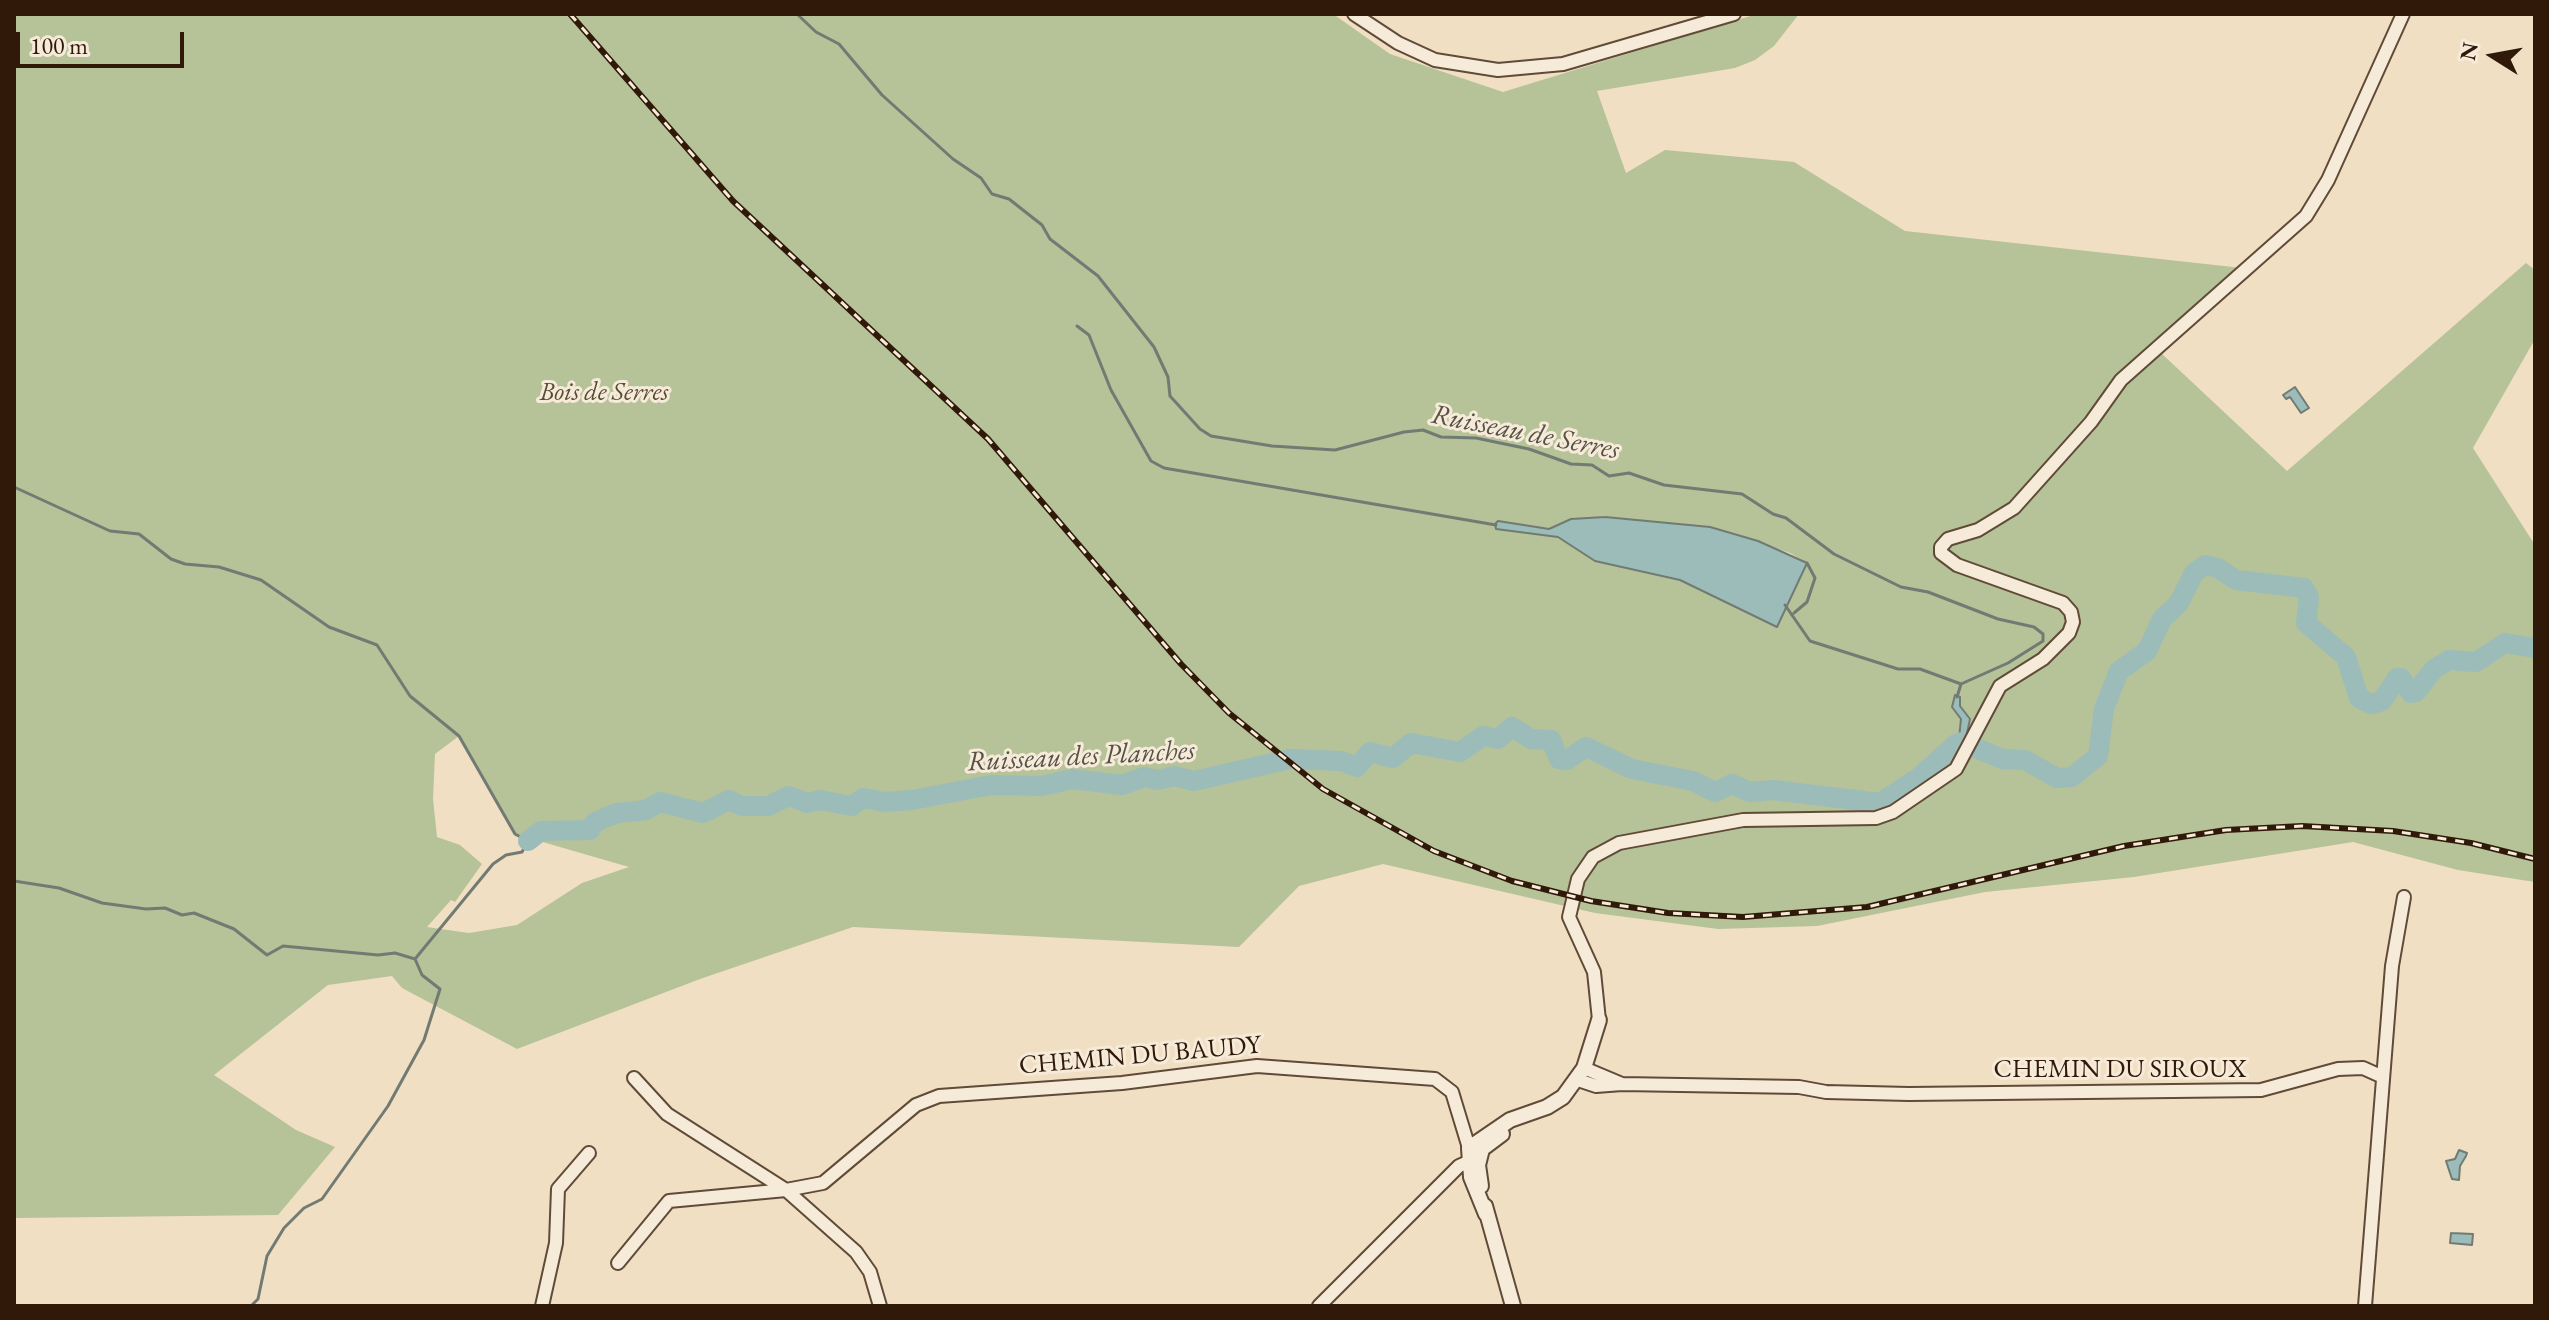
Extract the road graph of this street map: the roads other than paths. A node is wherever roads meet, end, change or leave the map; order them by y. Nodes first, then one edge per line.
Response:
1 (1354, 14) edge
2 (1734, 14) edge
3 (2403, 14) edge
4 (2404, 897) dead end
5 (1599, 1020) joint
6 (1581, 1074) junction
7 (2383, 1077) junction
8 (634, 1078) dead end
9 (589, 1153) dead end
10 (1472, 1156) junction
11 (786, 1190) junction
12 (618, 1263) dead end
13 (542, 1306) edge
14 (880, 1306) edge
15 (1319, 1306) edge
16 (1513, 1306) edge
17 (2365, 1306) edge

1 - 2 street
3 - 5 street
4 - 7 street
5 - 6 street
6 - 7 street, CHEMIN DU SIROUX
6 - 10 street
7 - 17 street
8 - 11 street
9 - 13 street
10 - 11 street, CHEMIN DU BAUDY
10 - 15 street
10 - 16 street
11 - 12 street, CHEMIN DU BAUDY
11 - 14 street

